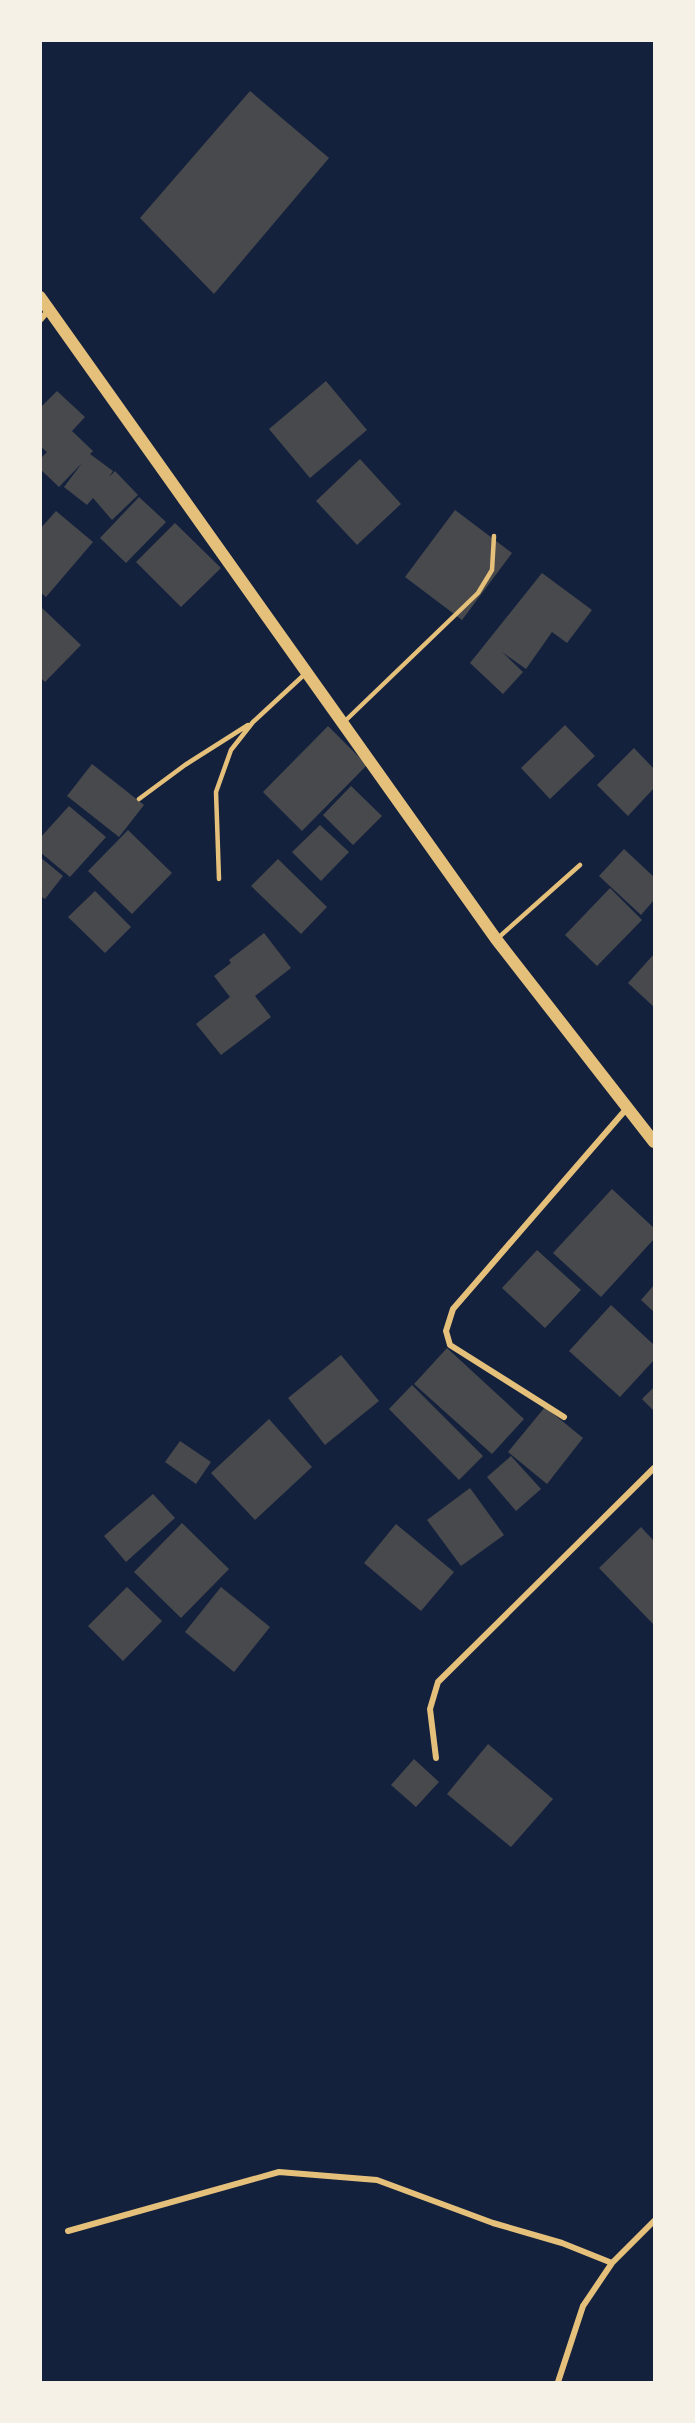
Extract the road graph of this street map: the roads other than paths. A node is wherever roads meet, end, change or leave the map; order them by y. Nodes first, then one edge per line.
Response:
1 (40, 297) edge
2 (49, 309) junction
3 (40, 320) edge
4 (494, 536) dead end
5 (306, 672) junction
6 (253, 722) junction
7 (344, 722) junction
8 (139, 799) dead end
9 (580, 865) dead end
10 (219, 879) dead end
11 (496, 939) junction
12 (627, 1107) junction
13 (654, 1142) edge
14 (564, 1417) dead end
15 (654, 1468) edge
16 (436, 1758) dead end
17 (654, 2221) edge
18 (68, 2231) dead end
19 (612, 2263) junction
20 (558, 2382) edge

1 - 2 main road
2 - 3 street
2 - 5 main road
4 - 7 lane
5 - 6 lane
5 - 7 main road
6 - 8 lane
6 - 10 lane
7 - 11 main road
9 - 11 lane
11 - 12 main road
12 - 13 main road
12 - 14 street
15 - 16 street
17 - 19 street
18 - 19 street
19 - 20 street

